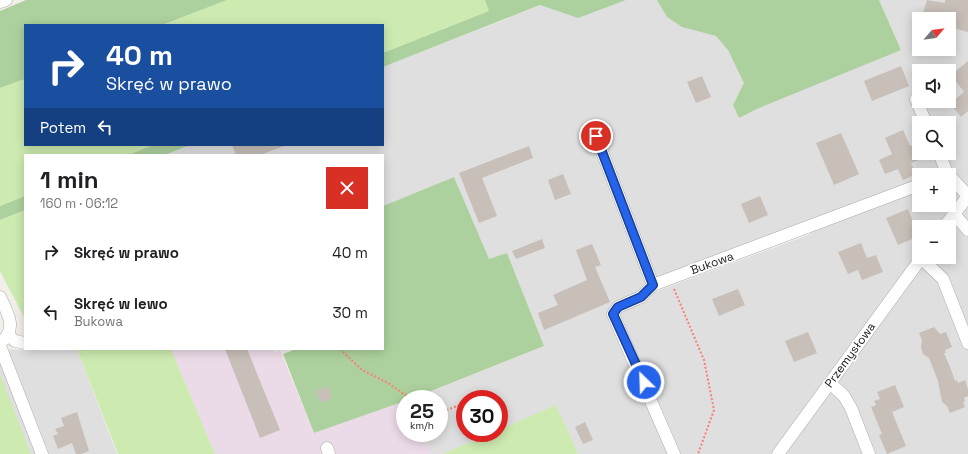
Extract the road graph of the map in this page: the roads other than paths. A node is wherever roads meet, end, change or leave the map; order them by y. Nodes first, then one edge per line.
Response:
1 (6, 0) edge
2 (0, 2) edge
3 (596, 136) dead end
4 (956, 184) edge
5 (912, 188) edge
6 (968, 196) edge
7 (954, 214) junction
8 (949, 220) edge
9 (968, 230) edge
10 (917, 264) edge
11 (929, 264) edge
12 (653, 285) junction
13 (0, 297) edge
14 (4, 339) edge
15 (24, 343) edge
16 (968, 343) edge
17 (0, 346) edge
18 (830, 383) junction
19 (42, 454) edge
20 (674, 454) edge
21 (778, 454) edge
22 (869, 454) edge

1 - 2 street
3 - 12 street
4 - 6 street
5 - 12 street, Bukowa
6 - 7 street
7 - 8 street
7 - 9 street
10 - 18 street, Przemysłowa
11 - 16 street
12 - 20 street
13 - 14 street
14 - 15 street
17 - 19 street
18 - 21 street, Przemysłowa
18 - 22 street

